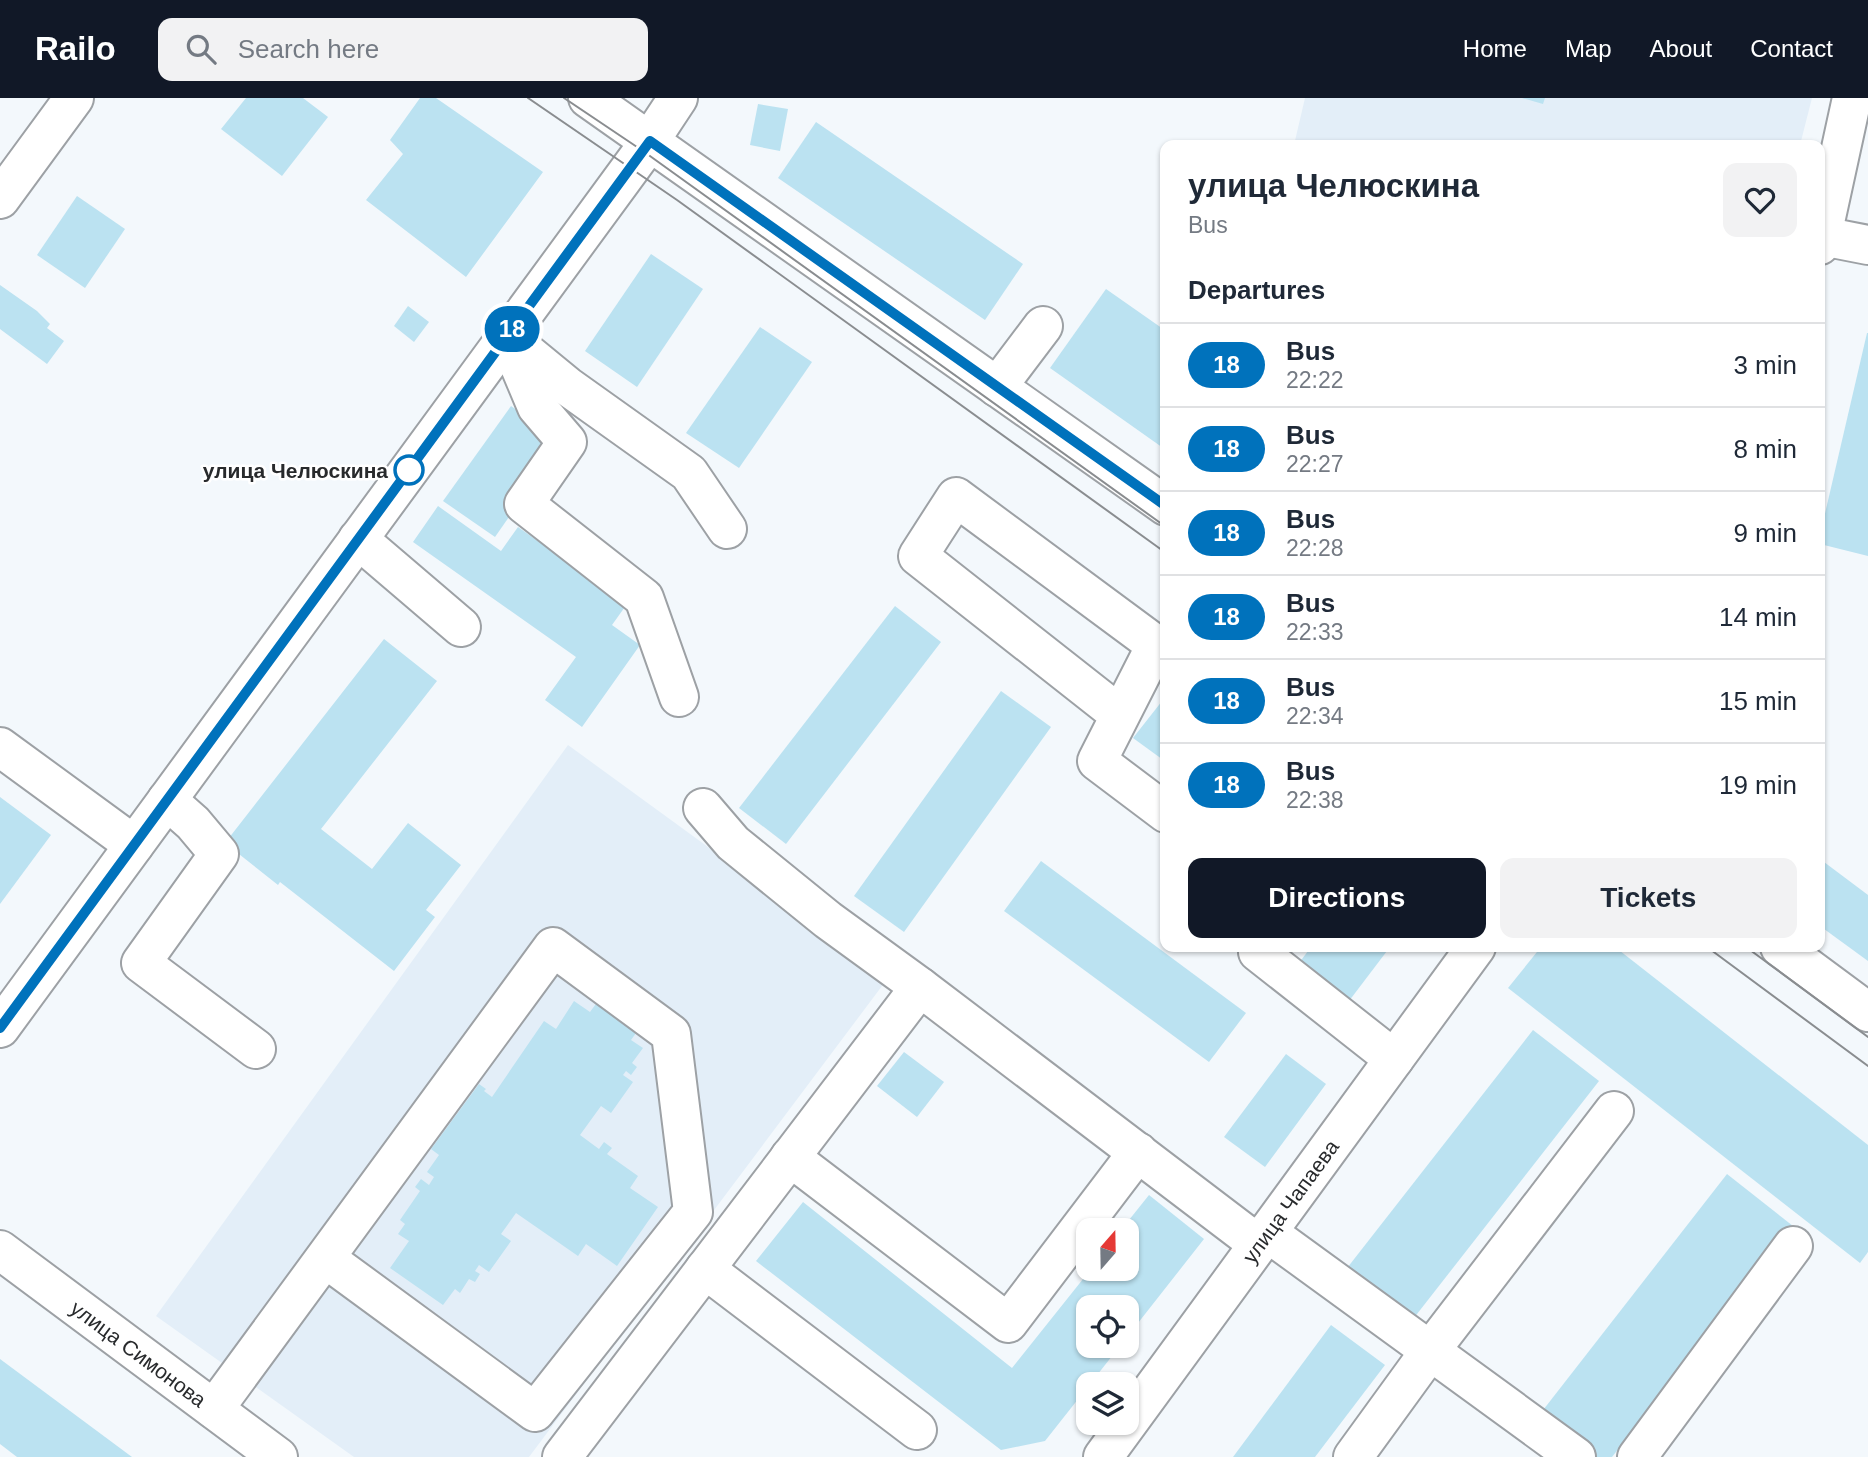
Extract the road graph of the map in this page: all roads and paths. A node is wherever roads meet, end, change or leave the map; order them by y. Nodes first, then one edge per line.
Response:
1 (74, 98) edge
2 (588, 98) edge
3 (678, 98) edge
4 (1852, 98) edge
5 (650, 141) junction
6 (0, 199) edge
7 (1825, 223) edge
8 (1825, 241) edge
9 (1868, 245) edge
10 (1043, 326) dead end
11 (507, 336) junction
12 (997, 387) junction
13 (1160, 502) edge
14 (727, 529) dead end
15 (358, 539) junction
16 (461, 627) dead end
17 (679, 697) dead end
18 (1121, 715) junction
19 (0, 747) edge
20 (167, 800) junction
21 (702, 808) dead end
22 (1160, 808) edge
23 (134, 845) junction
24 (1258, 952) edge
25 (1472, 952) edge
26 (1787, 952) edge
27 (920, 987) junction
28 (1868, 1012) edge
29 (0, 1028) edge
30 (256, 1049) dead end
31 (1394, 1059) junction
32 (1614, 1111) dead end
33 (1138, 1152) junction
34 (790, 1157) junction
35 (1263, 1238) junction
36 (1793, 1246) dead end
37 (0, 1250) edge
38 (325, 1258) junction
39 (705, 1269) junction
40 (1430, 1351) junction
41 (214, 1409) junction
42 (917, 1430) dead end
43 (278, 1457) edge
44 (562, 1457) edge
45 (1103, 1457) edge
46 (1353, 1457) edge
47 (1577, 1457) edge
48 (1637, 1457) edge

1 - 6 street
2 - 5 street
3 - 5 street
4 - 7 street
5 - 11 street
5 - 12 street
8 - 9 street
10 - 12 street
11 - 14 street
11 - 15 street
11 - 17 street
12 - 13 street
15 - 16 street
15 - 20 street
18 - 18 street
18 - 22 street
19 - 23 street
20 - 23 street
20 - 30 street
21 - 27 street
23 - 29 street
24 - 31 street
25 - 31 street, улица Чапаева
26 - 28 street
27 - 33 street
27 - 34 street
31 - 35 street, улица Чапаева
32 - 40 street
33 - 34 street
33 - 35 street
34 - 39 street
35 - 40 street
35 - 45 street, улица Чапаева
36 - 48 street
37 - 41 street, улица Симонова
38 - 38 street
38 - 41 street
39 - 42 street
39 - 44 street
40 - 46 street
40 - 47 street
41 - 43 street, улица Симонова

